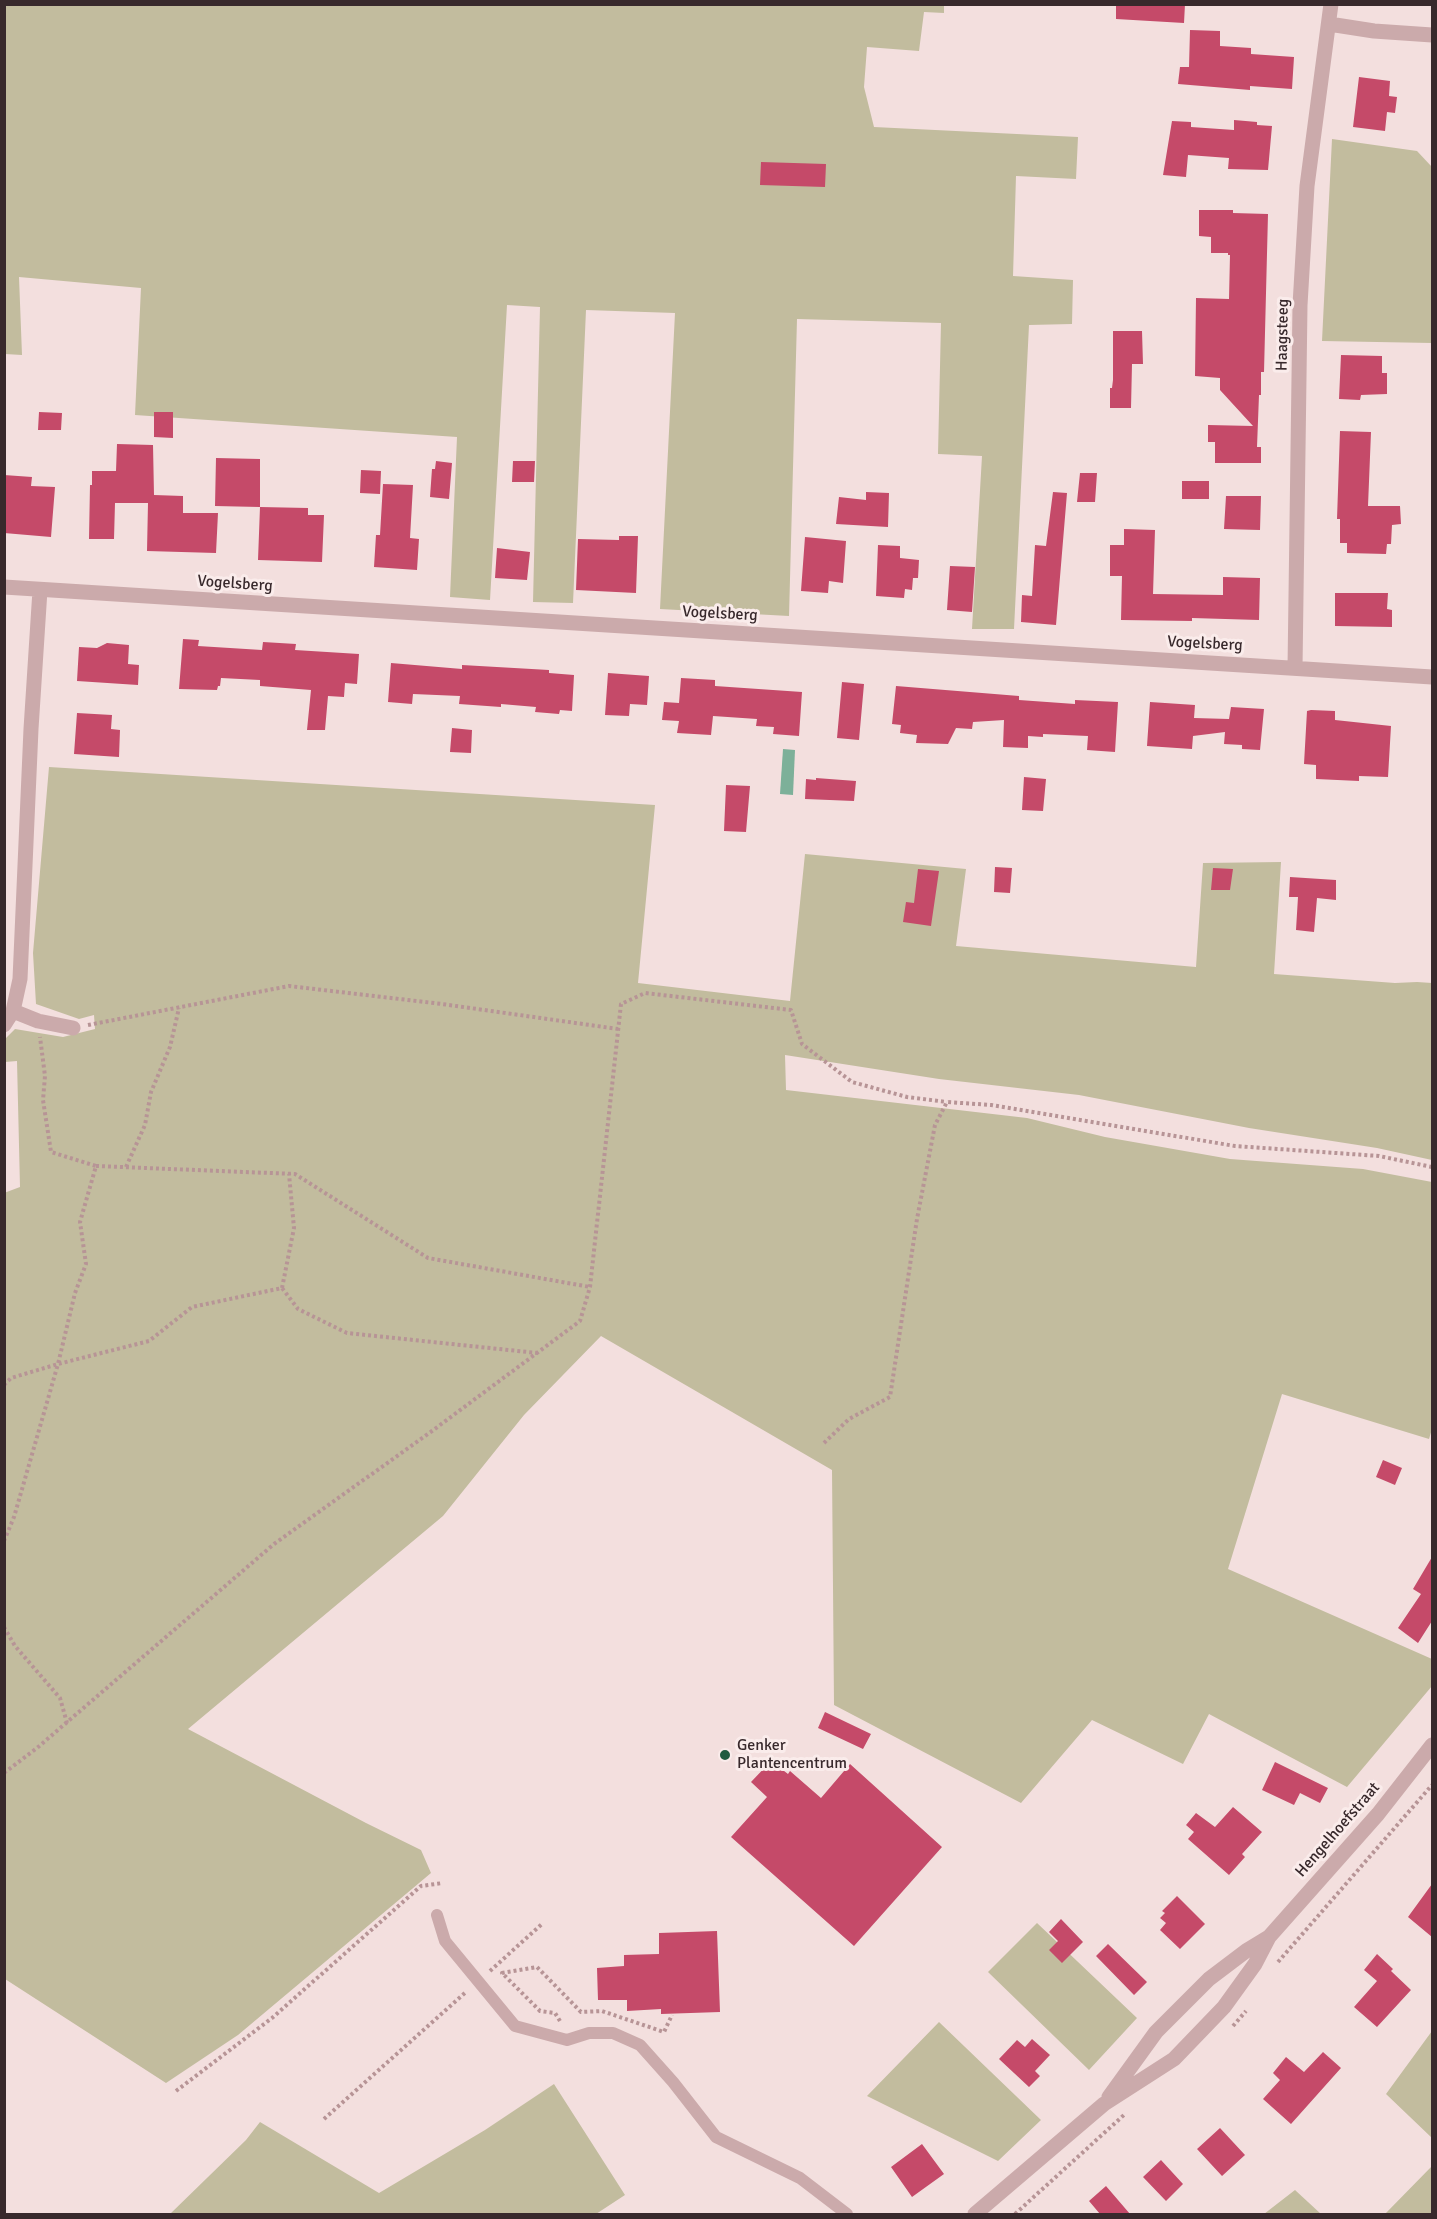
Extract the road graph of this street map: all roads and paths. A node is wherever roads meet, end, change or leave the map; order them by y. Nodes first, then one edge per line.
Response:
1 (1331, 4) edge
2 (1329, 24) junction
3 (1432, 35) edge
4 (4, 587) edge
5 (40, 590) junction
6 (1295, 668) junction
7 (1432, 677) edge
8 (179, 1008) junction
9 (14, 1011) junction
10 (38, 1021) junction
11 (4, 1025) edge
12 (72, 1028) joint
13 (618, 1029) junction
14 (947, 1102) junction
15 (96, 1166) junction
16 (126, 1167) junction
17 (1432, 1167) edge
18 (289, 1174) junction
19 (590, 1287) junction
20 (282, 1288) junction
21 (537, 1353) junction
22 (58, 1364) junction
23 (4, 1385) edge
24 (824, 1443) dead end
25 (4, 1541) edge
26 (4, 1628) edge
27 (67, 1723) junction
28 (1432, 1745) edge
29 (4, 1773) edge
30 (443, 1883) dead end
31 (437, 1915) dead end
32 (543, 1923) dead end
33 (1269, 1937) junction
34 (495, 1967) junction
35 (502, 1974) junction
36 (478, 1981) junction
37 (672, 2015) dead end
38 (574, 2038) junction
39 (177, 2091) dead end
40 (1104, 2104) junction
41 (324, 2119) dead end
42 (848, 2214) edge
43 (975, 2214) edge

1 - 2 street, Haagsteeg
2 - 3 street
2 - 6 street, Haagsteeg
4 - 5 street, Vogelsberg
5 - 6 street, Vogelsberg
5 - 9 street
6 - 7 street, Vogelsberg
8 - 12 path
8 - 13 path
8 - 16 path
9 - 10 street
9 - 11 street
10 - 12 street
10 - 15 path
13 - 14 path
13 - 19 path
14 - 17 path
14 - 24 path
15 - 16 path
15 - 22 path
16 - 18 path
18 - 19 path
18 - 20 path
19 - 21 path
20 - 21 path
20 - 22 path
21 - 27 path
22 - 23 path
22 - 25 path
26 - 27 path
27 - 29 path
28 - 33 street, Hengelhoefstraat
30 - 39 path
31 - 36 lane
32 - 34 path
33 - 40 street, Hengelhoefstraat
33 - 40 street, Hengelhoefstraat
34 - 35 path
34 - 36 path
35 - 37 path
35 - 38 path
36 - 38 lane
36 - 41 path
38 - 42 lane
40 - 43 street, Hengelhoefstraat

